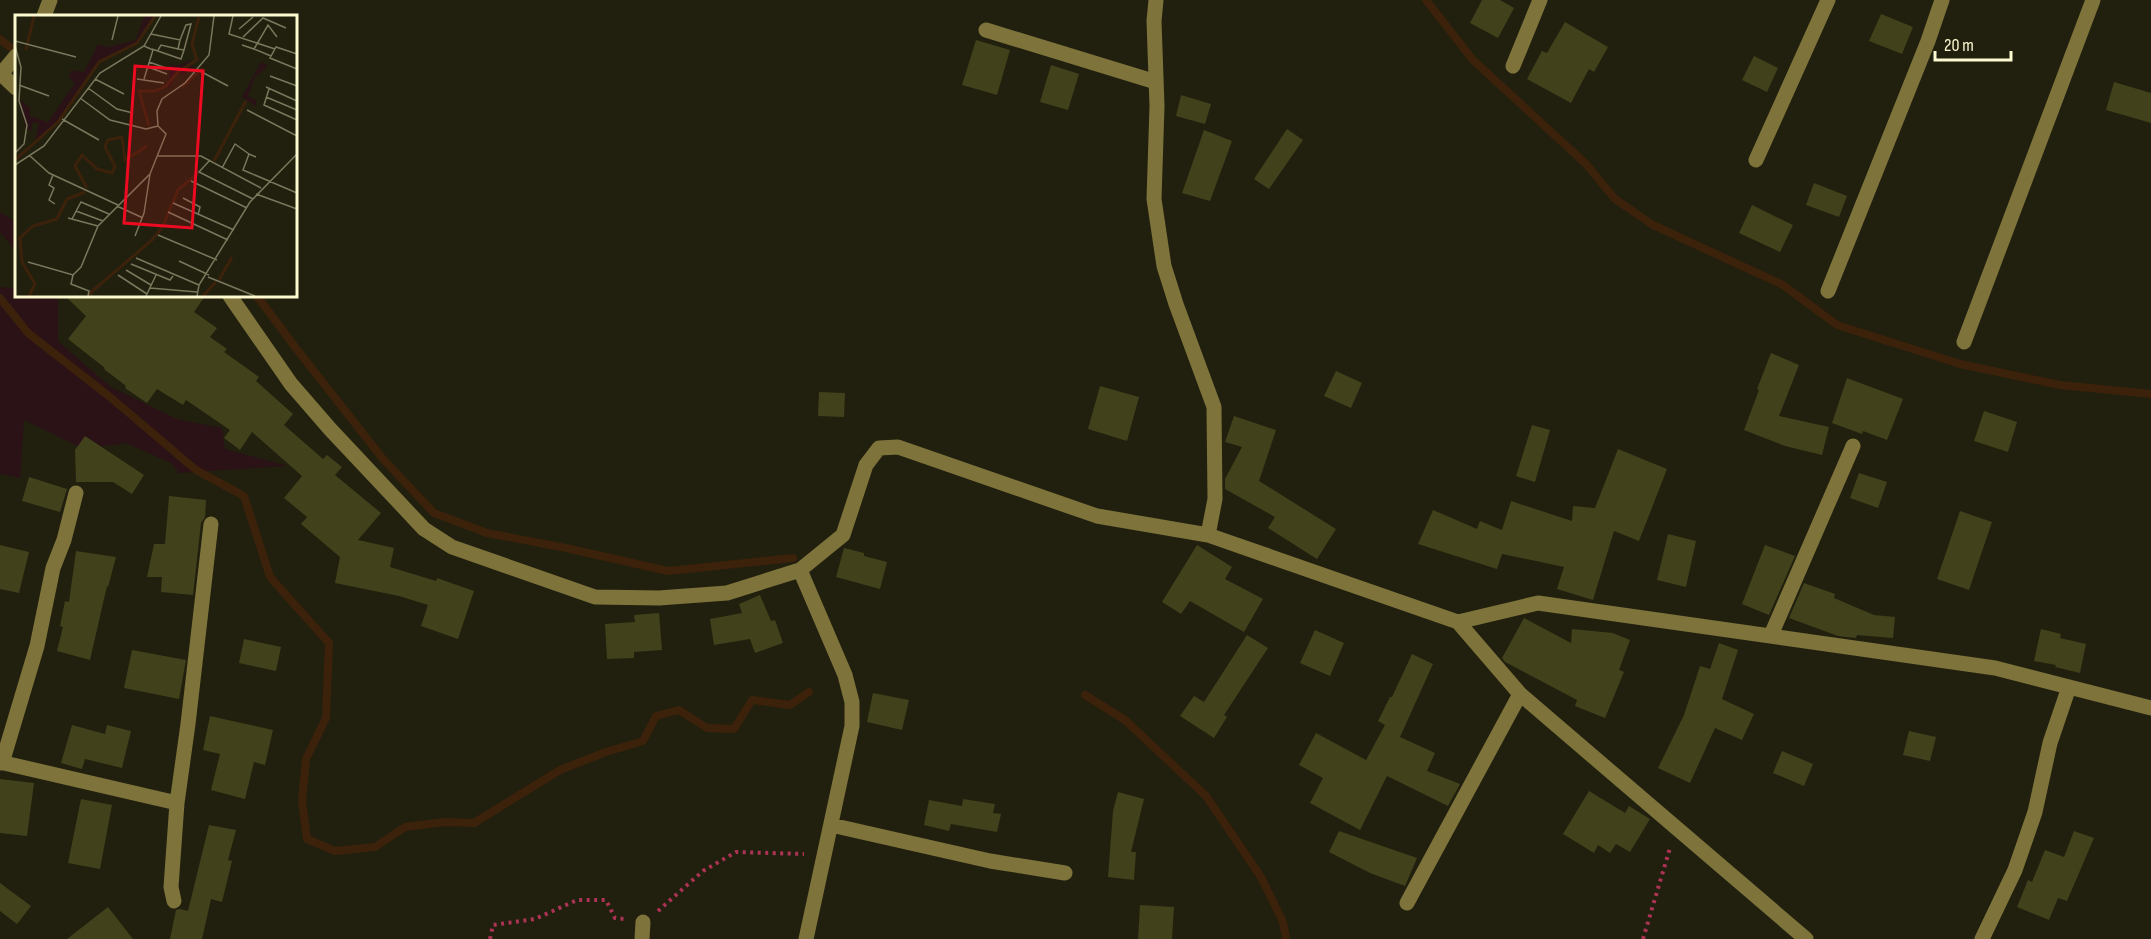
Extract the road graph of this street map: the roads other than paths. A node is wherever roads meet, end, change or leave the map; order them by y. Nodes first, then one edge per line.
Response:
1 (50, 0) edge
2 (1156, 0) edge
3 (1540, 0) edge
4 (1828, 0) edge
5 (1942, 0) edge
6 (2093, 0) edge
7 (44, 15) edge
8 (986, 30) dead end
9 (15, 57) edge
10 (1513, 66) dead end
11 (1, 73) edge
12 (1156, 82) junction
13 (15, 87) edge
14 (1756, 160) dead end
15 (1828, 291) dead end
16 (231, 297) edge
17 (1964, 342) dead end
18 (1853, 446) dead end
19 (76, 492) dead end
20 (211, 524) dead end
21 (1208, 535) junction
22 (800, 570) junction
23 (1458, 622) junction
24 (1770, 635) junction
25 (2069, 687) junction
26 (1520, 694) junction
27 (2151, 708) edge
28 (1, 762) edge
29 (177, 803) junction
30 (831, 825) junction
31 (1065, 873) dead end
32 (174, 901) dead end
33 (1407, 903) dead end
34 (643, 922) road end
35 (642, 939) edge
36 (806, 939) edge
37 (1806, 939) edge
38 (1982, 939) edge

1 - 7 street
2 - 12 street
3 - 10 street
4 - 14 street
5 - 15 street
6 - 17 street
8 - 12 street
9 - 11 street
11 - 13 street
12 - 21 street
16 - 22 street
18 - 24 street
19 - 28 street
20 - 29 street
21 - 22 street
21 - 23 street
22 - 30 street
23 - 24 street
23 - 26 street
24 - 25 street
25 - 27 street
25 - 38 street
26 - 33 street
26 - 37 street
28 - 29 street
29 - 32 street
30 - 31 street
30 - 36 street
34 - 35 street

